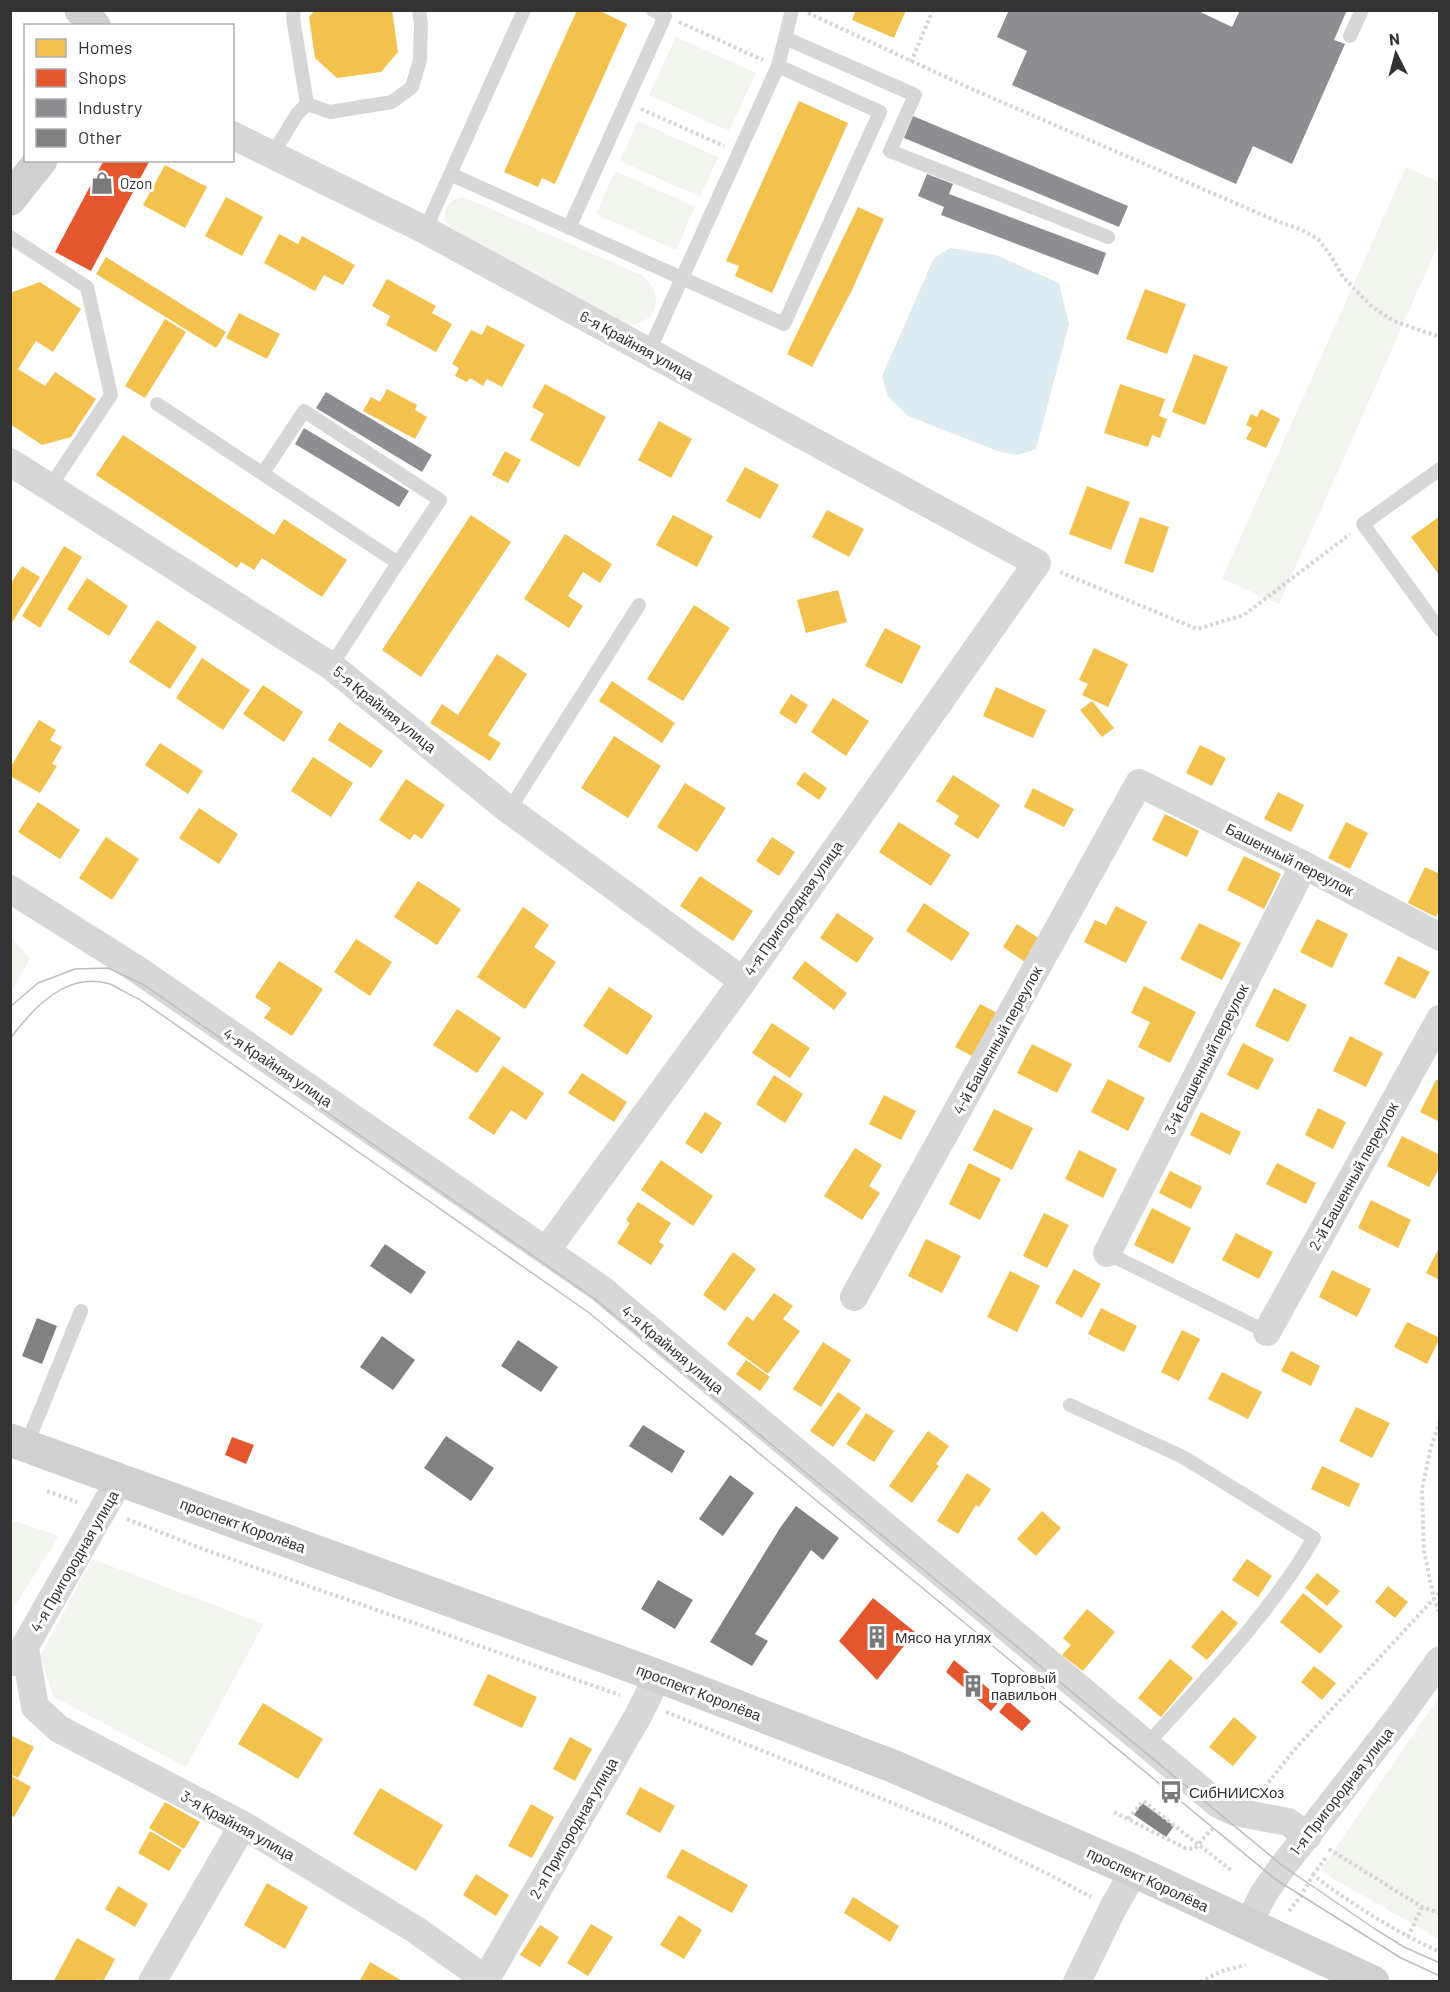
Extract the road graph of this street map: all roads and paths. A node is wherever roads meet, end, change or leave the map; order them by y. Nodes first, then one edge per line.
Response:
1 (81, 10) edge
2 (294, 10) edge
3 (419, 10) edge
4 (524, 10) edge
5 (792, 10) edge
6 (802, 10) edge
7 (933, 10) edge
8 (1362, 10) edge
9 (659, 13) edge
10 (92, 24) edge
11 (1350, 36) dead end
12 (785, 38) junction
13 (911, 62) junction
14 (778, 66) junction
15 (626, 102) junction
16 (307, 104) junction
17 (234, 136) edge
18 (739, 153) junction
19 (272, 155) junction
20 (38, 162) edge
21 (450, 174) junction
22 (10, 199) edge
23 (569, 228) junction
24 (425, 230) junction
25 (10, 237) edge
26 (1108, 237) dead end
27 (682, 279) junction
28 (1440, 337) edge
29 (649, 351) junction
30 (157, 404) dead end
31 (10, 462) edge
32 (1440, 469) edge
33 (263, 473) junction
34 (50, 487) junction
35 (1363, 524) junction
36 (398, 563) junction
37 (1037, 563) junction
38 (639, 604) dead end
39 (1440, 630) edge
40 (331, 666) junction
41 (1139, 783) joint
42 (509, 810) junction
43 (1304, 866) junction
44 (10, 889) edge
45 (1440, 937) edge
46 (743, 981) junction
47 (1440, 1019) edge
48 (546, 1251) junction
49 (1107, 1253) joint
50 (854, 1297) dead end
51 (81, 1311) dead end
52 (1267, 1332) joint
53 (1070, 1405) dead end
54 (1440, 1420) edge
55 (18, 1443) edge
56 (119, 1480) junction
57 (47, 1491) dead end
58 (103, 1510) junction
59 (1440, 1592) edge
60 (1434, 1599) junction
61 (1440, 1614) edge
62 (25, 1647) junction
63 (1440, 1660) edge
64 (10, 1672) edge
65 (651, 1690) junction
66 (1147, 1744) junction
67 (1114, 1812) dead end
68 (1238, 1813) junction
69 (1128, 1819) junction
70 (243, 1824) junction
71 (1308, 1836) junction
72 (1199, 1845) junction
73 (1134, 1871) junction
74 (1232, 1871) dead end
75 (1113, 1908) junction
76 (1422, 1908) junction
77 (1289, 1911) dead end
78 (1440, 1913) edge
79 (1248, 1925) junction
80 (1408, 1937) junction
81 (1440, 1952) edge
82 (1246, 1965) dead end
83 (455, 1972) edge
84 (487, 1980) edge
85 (152, 1982) edge
86 (1077, 1982) edge
87 (1200, 1982) edge
88 (1373, 1982) edge

1 - 10 main road
2 - 16 lane
3 - 16 lane
4 - 21 lane
5 - 12 lane
6 - 13 path
7 - 13 path
8 - 11 lane
9 - 14 path
9 - 15 lane
12 - 14 lane
12 - 26 lane
13 - 28 path
14 - 18 lane
14 - 27 lane
15 - 18 path
15 - 23 lane
16 - 19 lane
17 - 19 street, 6-я Крайняя улица
18 - 27 lane
19 - 24 street, 6-я Крайняя улица
20 - 22 main road
21 - 23 lane
21 - 24 lane
23 - 27 lane
24 - 29 street, 6-я Крайняя улица
25 - 34 lane
27 - 29 lane
29 - 37 street, 6-я Крайняя улица
30 - 33 lane
31 - 34 street, 5-я Крайняя улица
32 - 35 lane
33 - 36 lane
33 - 36 lane
34 - 40 street, 5-я Крайняя улица
35 - 37 path
35 - 39 lane
36 - 40 lane
37 - 46 street, 4-я Пригородная улица
38 - 42 lane
40 - 42 street, 5-я Крайняя улица
41 - 43 street, Башенный переулок
41 - 50 street, 4-й Башенный переулок
42 - 46 street, 5-я Крайняя улица
43 - 45 street, Башенный переулок
43 - 49 street, 3-й Башенный переулок
44 - 48 street, 4-я Крайняя улица
46 - 48 street, 4-я Пригородная улица
47 - 52 street, 2-й Башенный переулок
48 - 66 street, 4-я Крайняя улица
49 - 52 lane
51 - 55 lane
53 - 66 lane
54 - 60 path
55 - 56 main road, проспект Королёва
56 - 58 street, 4-я Пригородная улица
56 - 65 main road, проспект Королёва
57 - 58 path
58 - 62 street, 4-я Пригородная улица
58 - 65 path
59 - 60 path
60 - 61 path
60 - 68 path
62 - 64 street, 4-я Пригородная улица
62 - 70 street, 3-я Крайняя улица
63 - 71 street, 1-я Пригородная улица
65 - 73 main road, проспект Королёва
65 - 75 path
65 - 84 street, 2-я Пригородная улица
66 - 68 street, 4-я Крайняя улица
67 - 69 path
68 - 71 street, 4-я Крайняя улица
68 - 72 path
69 - 72 path
69 - 72 path
70 - 83 street, 3-я Крайняя улица
70 - 85 street
71 - 76 path
71 - 79 street, 1-я Пригородная улица
72 - 74 path
73 - 75 street
73 - 79 main road, проспект Королёва
75 - 86 street
76 - 78 path
76 - 80 path
77 - 80 path
79 - 88 main road, проспект Королёва
80 - 81 path
82 - 87 path
83 - 84 street, 3-я Крайняя улица

